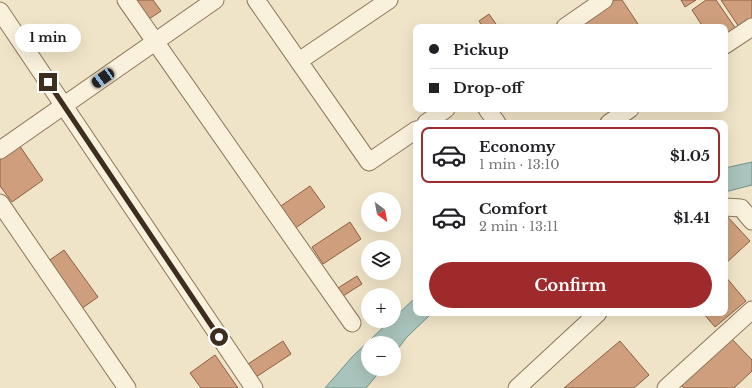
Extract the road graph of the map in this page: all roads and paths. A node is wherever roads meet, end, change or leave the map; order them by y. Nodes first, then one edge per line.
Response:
1 (126, 0) edge
2 (215, 0) edge
3 (256, 0) edge
4 (389, 0) edge
5 (604, 0) edge
6 (0, 11) edge
7 (569, 24) edge
8 (752, 27) edge
9 (156, 42) junction
10 (728, 43) edge
11 (299, 61) junction
12 (64, 106) junction
13 (442, 112) edge
14 (626, 112) edge
15 (430, 120) edge
16 (614, 120) edge
17 (413, 132) edge
18 (0, 150) edge
19 (0, 203) edge
20 (733, 207) edge
21 (752, 220) edge
22 (752, 310) edge
23 (595, 316) edge
24 (352, 323) dead end
25 (127, 388) edge
26 (254, 388) edge
27 (517, 388) edge
28 (666, 388) edge

1 - 9 street
2 - 9 street
3 - 11 street
4 - 11 street
5 - 7 street
6 - 12 street
8 - 10 street
9 - 12 street
9 - 24 street
11 - 17 street
12 - 18 street
12 - 26 street
13 - 15 street
14 - 16 street
19 - 25 street
20 - 21 street
22 - 28 street
23 - 27 street

